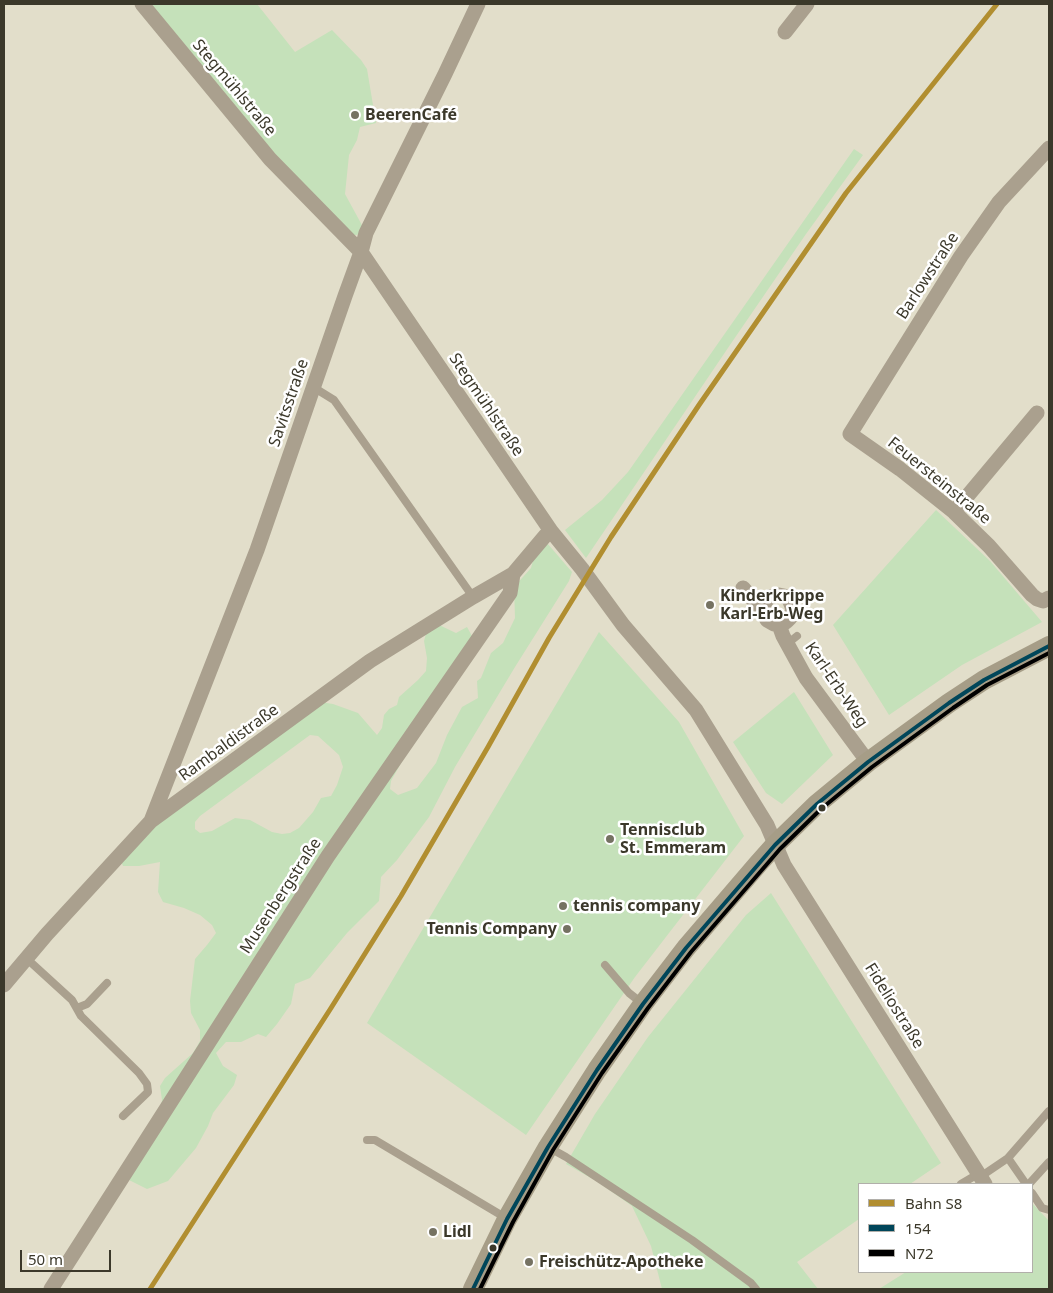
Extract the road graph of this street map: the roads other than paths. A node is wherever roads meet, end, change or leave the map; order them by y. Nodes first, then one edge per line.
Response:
1 (142, 4) edge
2 (478, 4) edge
3 (807, 4) edge
4 (785, 32) dead end
5 (1049, 148) edge
6 (361, 252) junction
7 (313, 388) junction
8 (1038, 413) dead end
9 (850, 434) joint
10 (954, 512) junction
11 (551, 531) junction
12 (513, 574) junction
13 (743, 588) dead end
14 (472, 597) junction
15 (1046, 600) edge
16 (762, 610) junction
17 (779, 625) junction
18 (1049, 646) edge
19 (868, 762) junction
20 (151, 821) junction
21 (776, 845) junction
22 (26, 958) junction
23 (605, 964) dead end
24 (107, 983) dead end
25 (4, 985) edge
26 (643, 1004) junction
27 (77, 1008) junction
28 (1049, 1111) edge
29 (123, 1116) dead end
30 (367, 1140) dead end
31 (548, 1147) junction
32 (1008, 1158) junction
33 (1049, 1162) edge
34 (981, 1178) edge
35 (964, 1183) edge
36 (1026, 1183) edge
37 (1028, 1183) edge
38 (1033, 1194) edge
39 (1049, 1210) edge
40 (507, 1219) junction
41 (51, 1289) edge
42 (473, 1289) edge
43 (756, 1289) edge

1 - 6 street, Stegmühlstraße
2 - 6 street, Savitsstraße
3 - 4 street
5 - 9 street, Barlowstraße
6 - 7 street, Savitsstraße
6 - 11 street, Stegmühlstraße
7 - 14 lane
7 - 20 street, Savitsstraße
8 - 10 street
9 - 10 street, Feuersteinstraße
10 - 15 street, Feuersteinstraße
11 - 12 street, Musenbergstraße
11 - 21 street, Stegmühlstraße
12 - 14 street, Rambaldistraße
12 - 41 street, Musenbergstraße
13 - 16 street, Karl-Erb-Weg
14 - 20 street, Rambaldistraße
16 - 17 street, Karl-Erb-Weg
16 - 17 street
17 - 19 street, Karl-Erb-Weg
18 - 19 main road
19 - 21 main road
20 - 22 street, Rambaldistraße
21 - 26 main road
21 - 34 street, Fideliostraße
22 - 25 street, Rambaldistraße
22 - 27 lane
23 - 26 lane
24 - 27 lane
26 - 31 main road
27 - 29 lane
28 - 32 lane
30 - 40 lane
31 - 40 main road
31 - 43 lane
32 - 34 lane
32 - 36 lane
33 - 37 lane
34 - 35 lane
38 - 39 lane
40 - 42 main road

